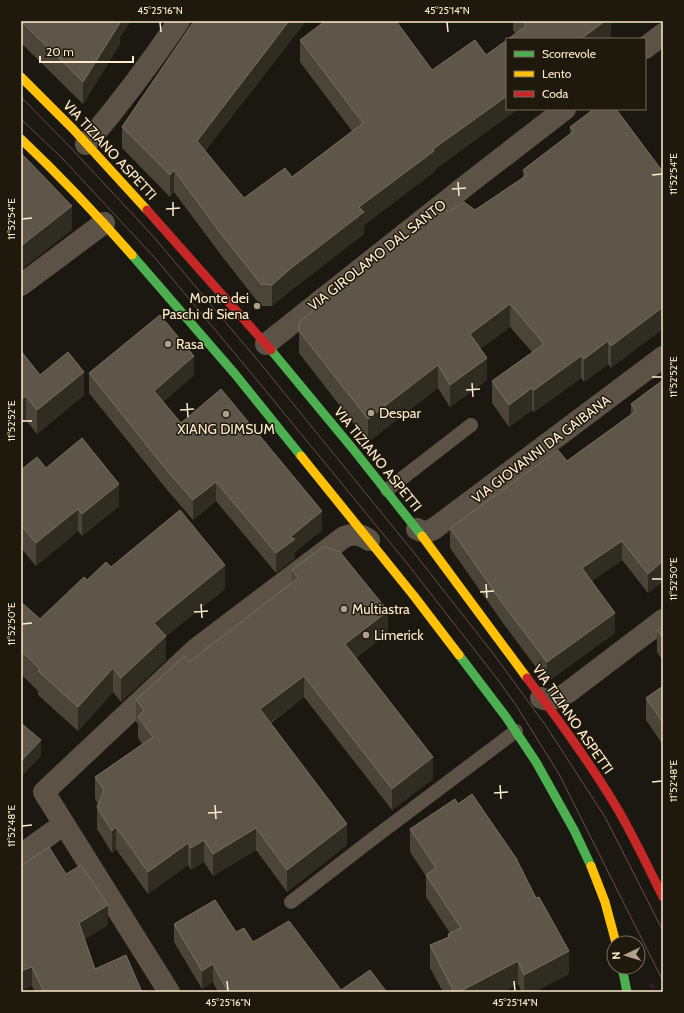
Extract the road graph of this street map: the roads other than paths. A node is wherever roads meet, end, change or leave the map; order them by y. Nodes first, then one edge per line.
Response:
1 (179, 21) edge
2 (663, 34) edge
3 (646, 47) edge
4 (21, 77) edge
5 (564, 110) edge
6 (21, 139) edge
7 (86, 144) junction
8 (104, 223) junction
9 (21, 285) edge
10 (266, 344) junction
11 (663, 357) edge
12 (471, 425) dead end
13 (387, 490) junction
14 (417, 529) junction
15 (369, 540) junction
16 (663, 620) edge
17 (541, 698) junction
18 (516, 731) junction
19 (64, 824) junction
20 (21, 855) edge
21 (663, 897) edge
22 (291, 902) dead end
23 (614, 935) edge
24 (624, 975) edge
25 (170, 992) edge
26 (627, 992) edge

1 - 7 street
2 - 3 street
4 - 7 street, VIA TIZIANO ASPETTI
5 - 10 street, VIA GIROLAMO DAL SANTO
6 - 8 street
7 - 10 street, VIA TIZIANO ASPETTI
8 - 9 street
8 - 15 street
10 - 13 street, VIA TIZIANO ASPETTI
11 - 14 street, VIA GIOVANNI DA GAIBANA
12 - 13 lane
13 - 14 street, VIA TIZIANO ASPETTI
14 - 17 street, VIA TIZIANO ASPETTI
15 - 18 street
15 - 19 street
16 - 17 street
17 - 21 street, VIA TIZIANO ASPETTI
18 - 22 lane
18 - 23 street
19 - 20 street
19 - 25 street
24 - 26 street

